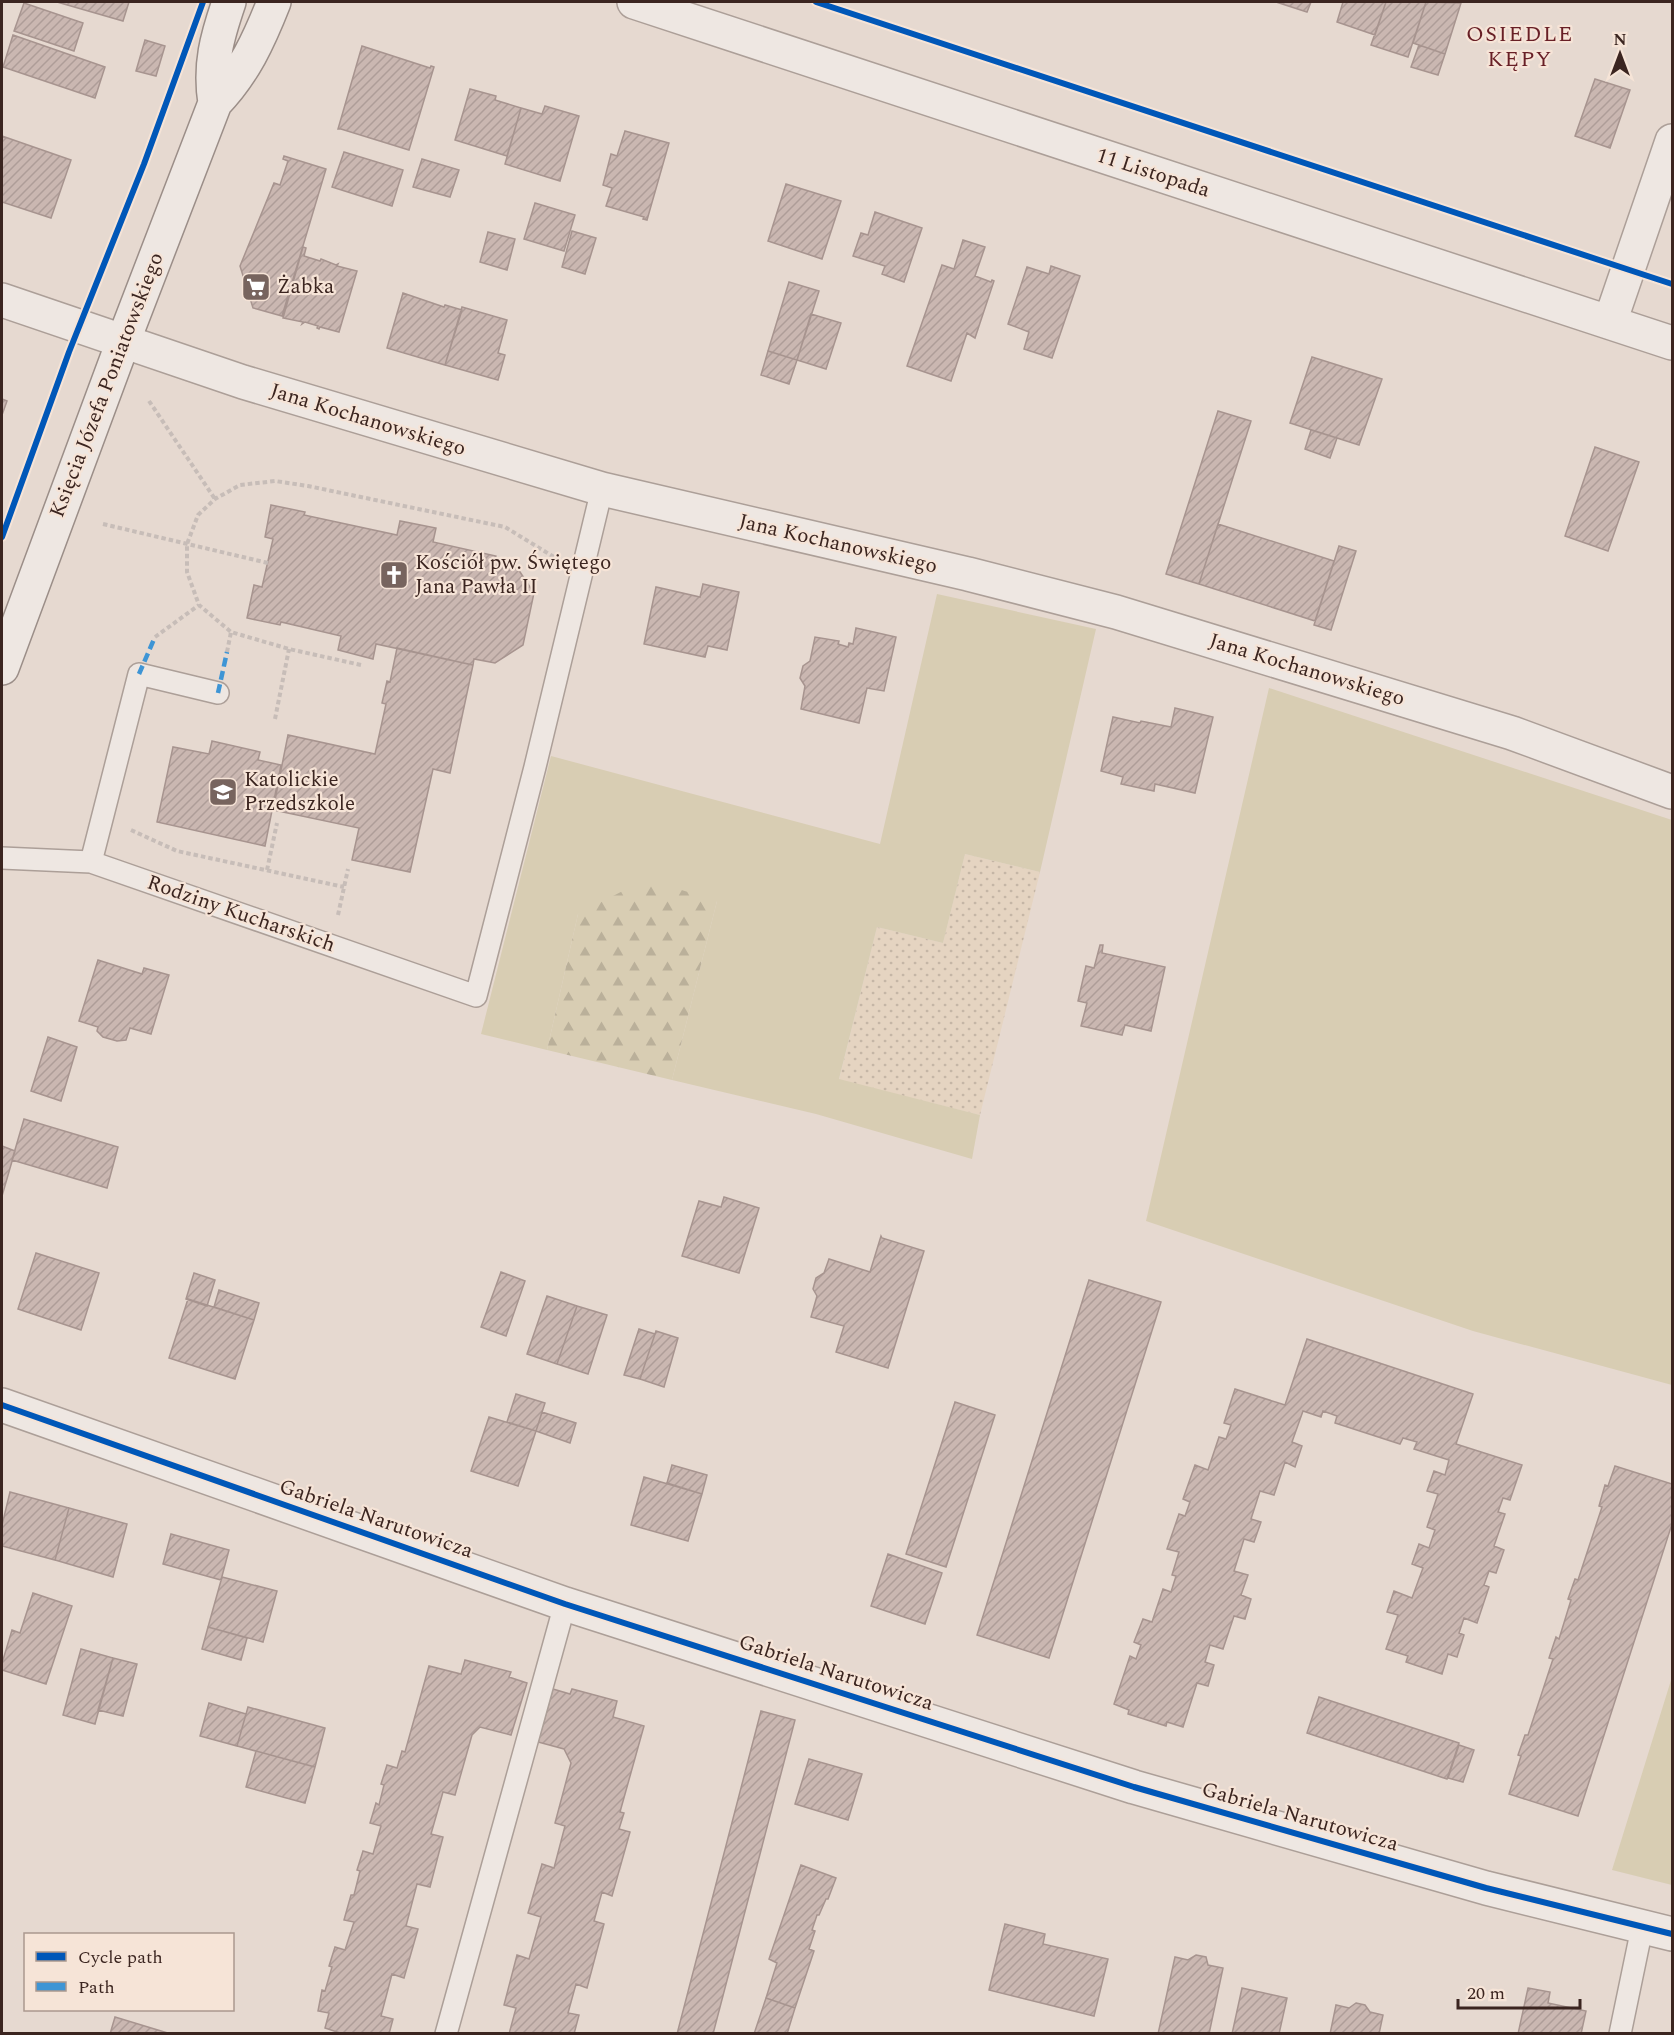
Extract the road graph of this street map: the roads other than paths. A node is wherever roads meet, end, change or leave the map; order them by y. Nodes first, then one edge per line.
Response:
1 (229, 2) edge
2 (274, 2) edge
3 (634, 2) edge
4 (215, 103) junction
5 (1672, 141) edge
6 (2, 300) edge
7 (1610, 322) junction
8 (123, 342) junction
9 (1672, 344) edge
10 (602, 489) junction
11 (2, 668) edge
12 (219, 693) dead end
13 (1672, 792) edge
14 (2, 858) edge
15 (91, 862) junction
16 (2, 1405) edge
17 (565, 1604) junction
18 (1657, 1931) edge
19 (446, 2034) edge
20 (1620, 2034) edge

1 - 4 street, Księcia Józefa Poniatowskiego
2 - 4 street, Księcia Józefa Poniatowskiego
3 - 7 street, 11 Listopada
4 - 8 street, Księcia Józefa Poniatowskiego
5 - 7 street
6 - 8 street, Jana Kochanowskiego
7 - 9 street, 11 Listopada
8 - 10 street, Jana Kochanowskiego
8 - 11 street, Księcia Józefa Poniatowskiego
10 - 13 street, Jana Kochanowskiego
10 - 15 lane, Rodziny Kucharskich
12 - 15 lane
14 - 15 lane, Rodziny Kucharskich
16 - 17 street, Gabriela Narutowicza
17 - 18 street, Gabriela Narutowicza
17 - 19 lane
18 - 20 lane

